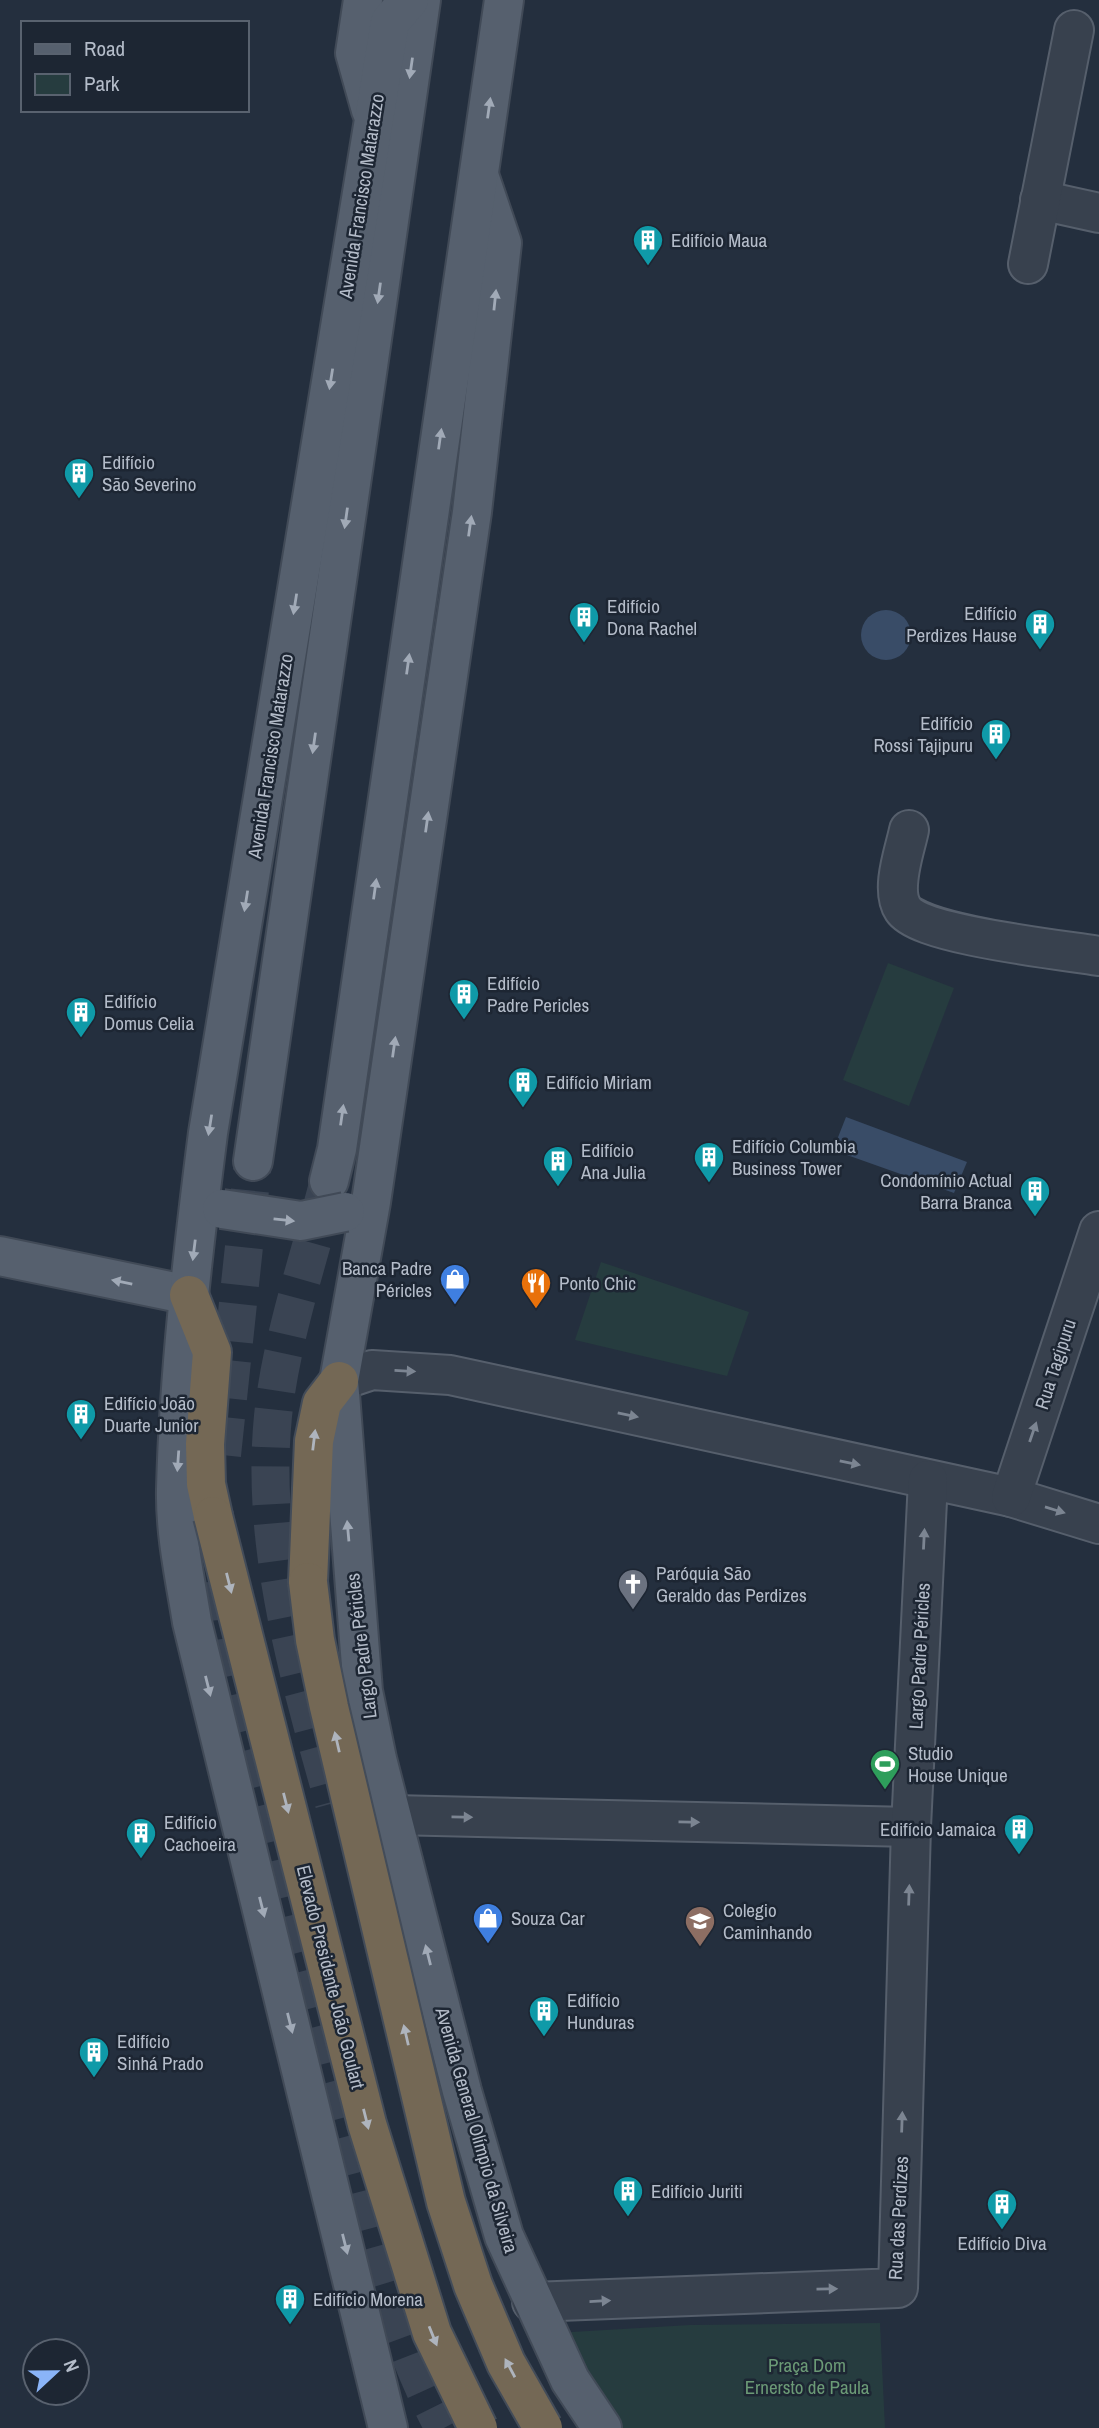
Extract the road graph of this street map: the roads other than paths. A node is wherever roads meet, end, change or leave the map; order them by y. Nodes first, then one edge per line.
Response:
1 (363, 0) edge
2 (409, 0) edge
3 (421, 0) edge
4 (504, 0) edge
5 (1074, 30) dead end
6 (374, 118) junction
7 (1040, 200) junction
8 (1099, 213) edge
9 (1028, 264) dead end
10 (909, 830) dead end
11 (1099, 956) edge
12 (253, 1161) tunnel mouth
13 (348, 1199) junction
14 (211, 1207) junction
15 (1099, 1231) edge
16 (0, 1256) edge
17 (189, 1296) junction
18 (339, 1381) junction
19 (928, 1480) junction
20 (1011, 1497) junction
21 (213, 1516) joint
22 (1099, 1524) edge
23 (393, 1815) junction
24 (911, 1827) junction
25 (532, 2302) junction
26 (388, 2428) edge
27 (478, 2428) edge
28 (543, 2428) edge
29 (602, 2428) edge

1 - 6 main road
2 - 6 main road, Avenida Francisco Matarazzo
3 -> 12 main road, Avenida Francisco Matarazzo
13 -> 4 main road
5 - 7 street
6 -> 14 main road, Avenida Francisco Matarazzo
7 - 8 street
7 - 9 street
10 - 11 street
14 -> 13 main road, bridge
13 - 18 main road
14 -> 17 main road, Avenida Francisco Matarazzo
20 -> 15 street, Rua Tagipuru
17 -> 16 main road
17 - 21 highway, Avenida Francisco Matarazzo
17 -> 26 main road
18 -> 19 street
23 -> 18 main road, Largo Padre Péricles
28 -> 18 highway, bridge
19 - 20 street
24 -> 19 street, Largo Padre Péricles
20 -> 22 street
21 -> 27 highway, Elevado Presidente João Goulart, bridge
23 -> 24 street
25 -> 23 main road, Avenida General Olímpio da Silveira
25 -> 24 street, Rua das Perdizes
25 - 29 main road, Avenida General Olímpio da Silveira

